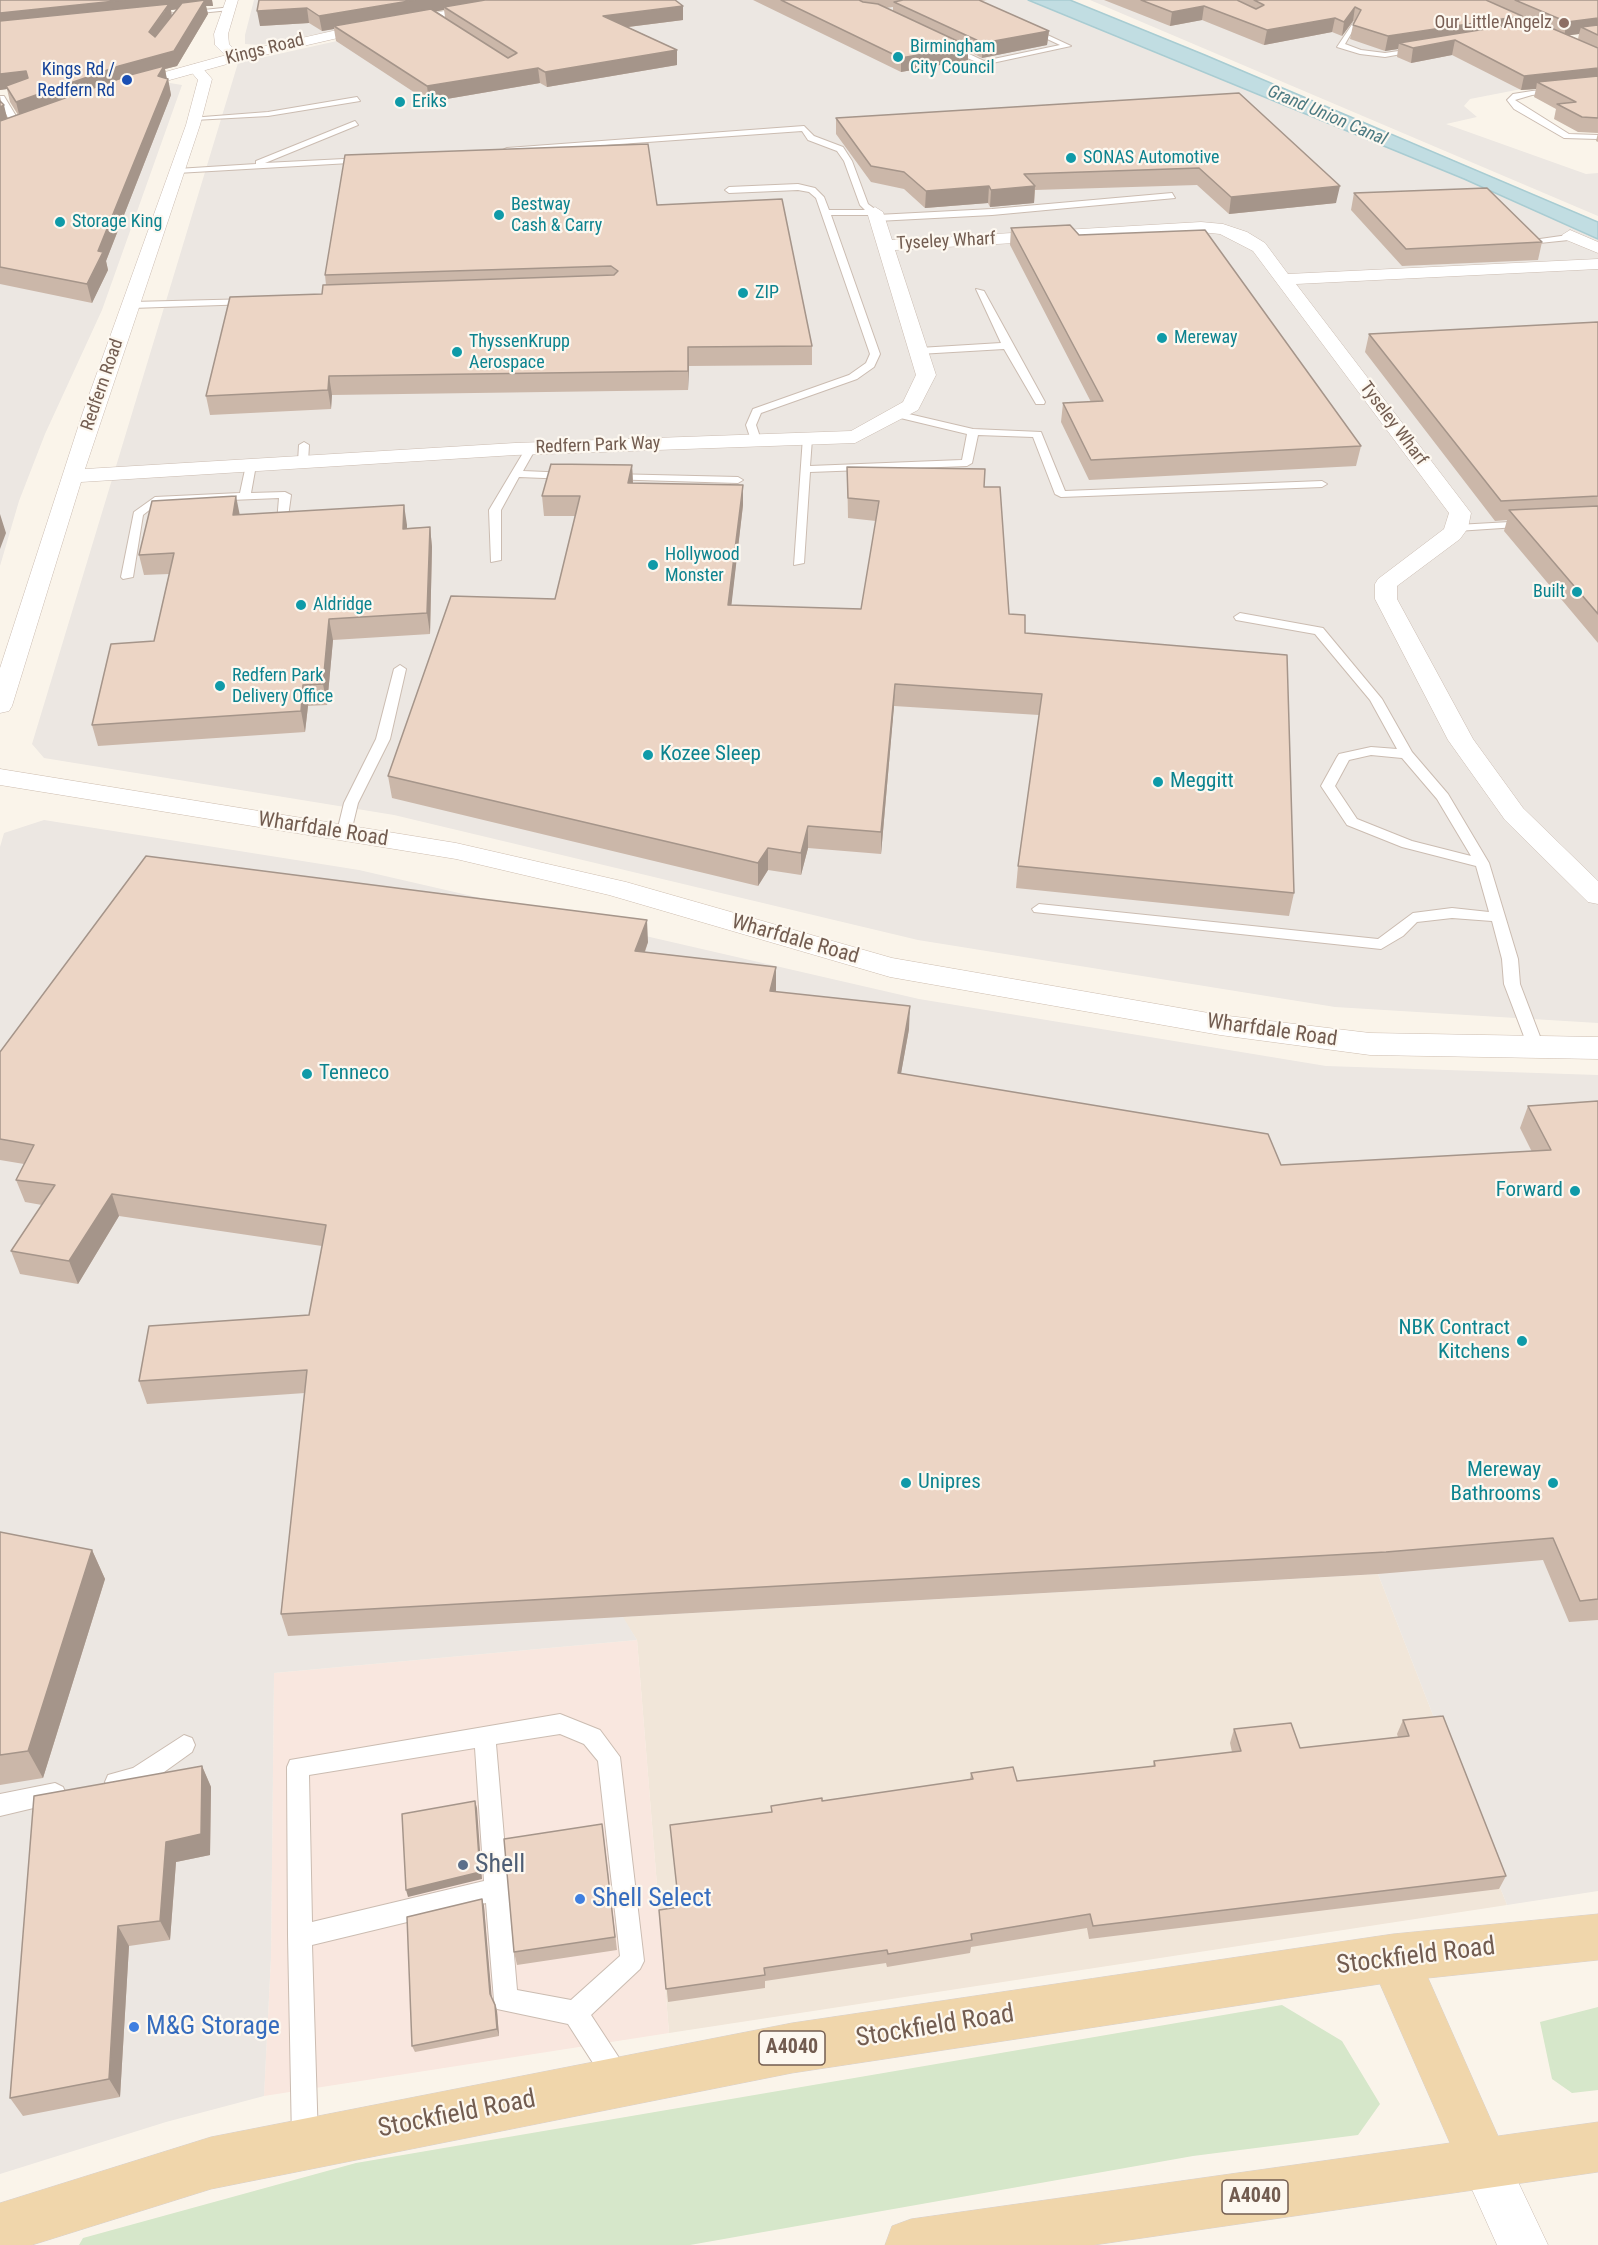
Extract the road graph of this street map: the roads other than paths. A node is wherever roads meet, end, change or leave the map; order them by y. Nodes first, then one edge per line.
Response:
1 (538, 0) edge
2 (231, 4) edge
3 (182, 13) junction
4 (136, 18) edge
5 (176, 22) edge
6 (1353, 25) edge
7 (1023, 26) edge
8 (937, 43) edge
9 (1426, 49) edge
10 (235, 57) junction
11 (195, 68) junction
12 (1598, 86) edge
13 (105, 94) edge
14 (1, 98) edge
15 (357, 99) dead end
16 (194, 118) junction
17 (24, 123) joint
18 (355, 123) dead end
19 (0, 132) edge
20 (1598, 137) edge
21 (502, 150) edge
22 (373, 159) edge
23 (244, 169) junction
24 (177, 171) junction
25 (729, 190) dead end
26 (1172, 196) edge
27 (825, 213) junction
28 (876, 215) junction
29 (1572, 236) joint
30 (1530, 241) edge
31 (886, 245) junction
32 (1598, 248) edge
33 (1598, 264) edge
34 (1283, 279) junction
35 (979, 291) dead end
36 (260, 301) edge
37 (132, 305) junction
38 (1007, 346) junction
39 (919, 351) junction
40 (1040, 402) dead end
41 (896, 414) junction
42 (973, 432) junction
43 (807, 439) junction
44 (756, 440) junction
45 (531, 448) junction
46 (251, 465) junction
47 (806, 469) junction
48 (516, 474) junction
49 (73, 476) junction
50 (738, 480) dead end
51 (1322, 484) dead end
52 (245, 496) junction
53 (283, 522) edge
54 (1539, 524) edge
55 (1457, 528) junction
56 (495, 560) dead end
57 (798, 563) dead end
58 (127, 577) dead end
59 (1239, 617) dead end
60 (400, 669) dead end
61 (0, 706) edge
62 (1406, 754) junction
63 (0, 777) edge
64 (344, 832) junction
65 (1482, 863) junction
66 (1598, 896) edge
67 (1039, 909) dead end
68 (1498, 917) junction
69 (1536, 1047) junction
70 (1598, 1048) edge
71 (485, 1737) junction
72 (184, 1745) dead end
73 (0, 1806) edge
74 (496, 1889) junction
75 (300, 1936) junction
76 (1598, 1937) edge
77 (1393, 1958) junction
78 (575, 2013) junction
79 (621, 2082) junction
80 (305, 2144) junction
81 (1598, 2147) edge
82 (1485, 2165) junction
83 (0, 2229) edge
84 (911, 2245) edge
85 (1522, 2245) edge

1 - 10 main road, Kings Road
2 - 3 lane
2 - 10 street
3 - 4 lane
3 - 5 lane
6 - 9 lane
7 - 8 lane
10 - 11 main road, Kings Road
11 - 13 main road, Kings Road
11 - 16 street, Redfern Road
12 - 20 lane
14 - 17 lane
15 - 16 lane
16 - 24 street, Redfern Road
17 - 19 main road
18 - 23 lane
21 - 28 lane
22 - 23 lane
23 - 24 lane
24 - 37 street, Redfern Road
25 - 27 lane
26 - 28 lane
27 - 28 lane
27 - 44 lane
28 - 31 street, Redfern Park Way
29 - 30 lane
29 - 32 street
31 - 34 street, Tyseley Wharf
31 - 39 street, Redfern Park Way
33 - 34 street
34 - 55 street, Tyseley Wharf
35 - 38 lane
36 - 37 lane
37 - 49 street, Redfern Road
38 - 39 lane
38 - 40 lane
39 - 41 street, Redfern Park Way
41 - 42 lane
41 - 43 street, Redfern Park Way
42 - 47 lane
42 - 51 lane
43 - 44 street, Redfern Park Way
43 - 47 lane
44 - 45 street, Redfern Park Way
45 - 46 street, Redfern Park Way
45 - 48 lane
46 - 49 street, Redfern Park Way
46 - 52 lane
47 - 57 lane
48 - 50 lane
48 - 56 lane
49 - 61 street, Redfern Road
52 - 53 lane
52 - 58 lane
54 - 55 lane
55 - 66 street
59 - 62 lane
60 - 64 lane
62 - 65 lane
62 - 65 lane
63 - 64 main road, Wharfdale Road
64 - 69 main road, Wharfdale Road
65 - 68 lane
67 - 68 lane
68 - 69 lane
69 - 70 main road, Wharfdale Road
71 - 74 lane
71 - 75 lane
71 - 78 lane
72 - 73 lane
74 - 75 lane
74 - 78 lane
75 - 80 lane
76 - 77 main road, Stockfield Road / A4040
77 - 79 main road, Stockfield Road / A4040
77 - 82 main road
78 - 79 lane
79 - 80 main road, Stockfield Road / A4040
80 - 83 main road, Stockfield Road / A4040
81 - 82 main road, A4040
82 - 84 main road, A4040
82 - 85 street

